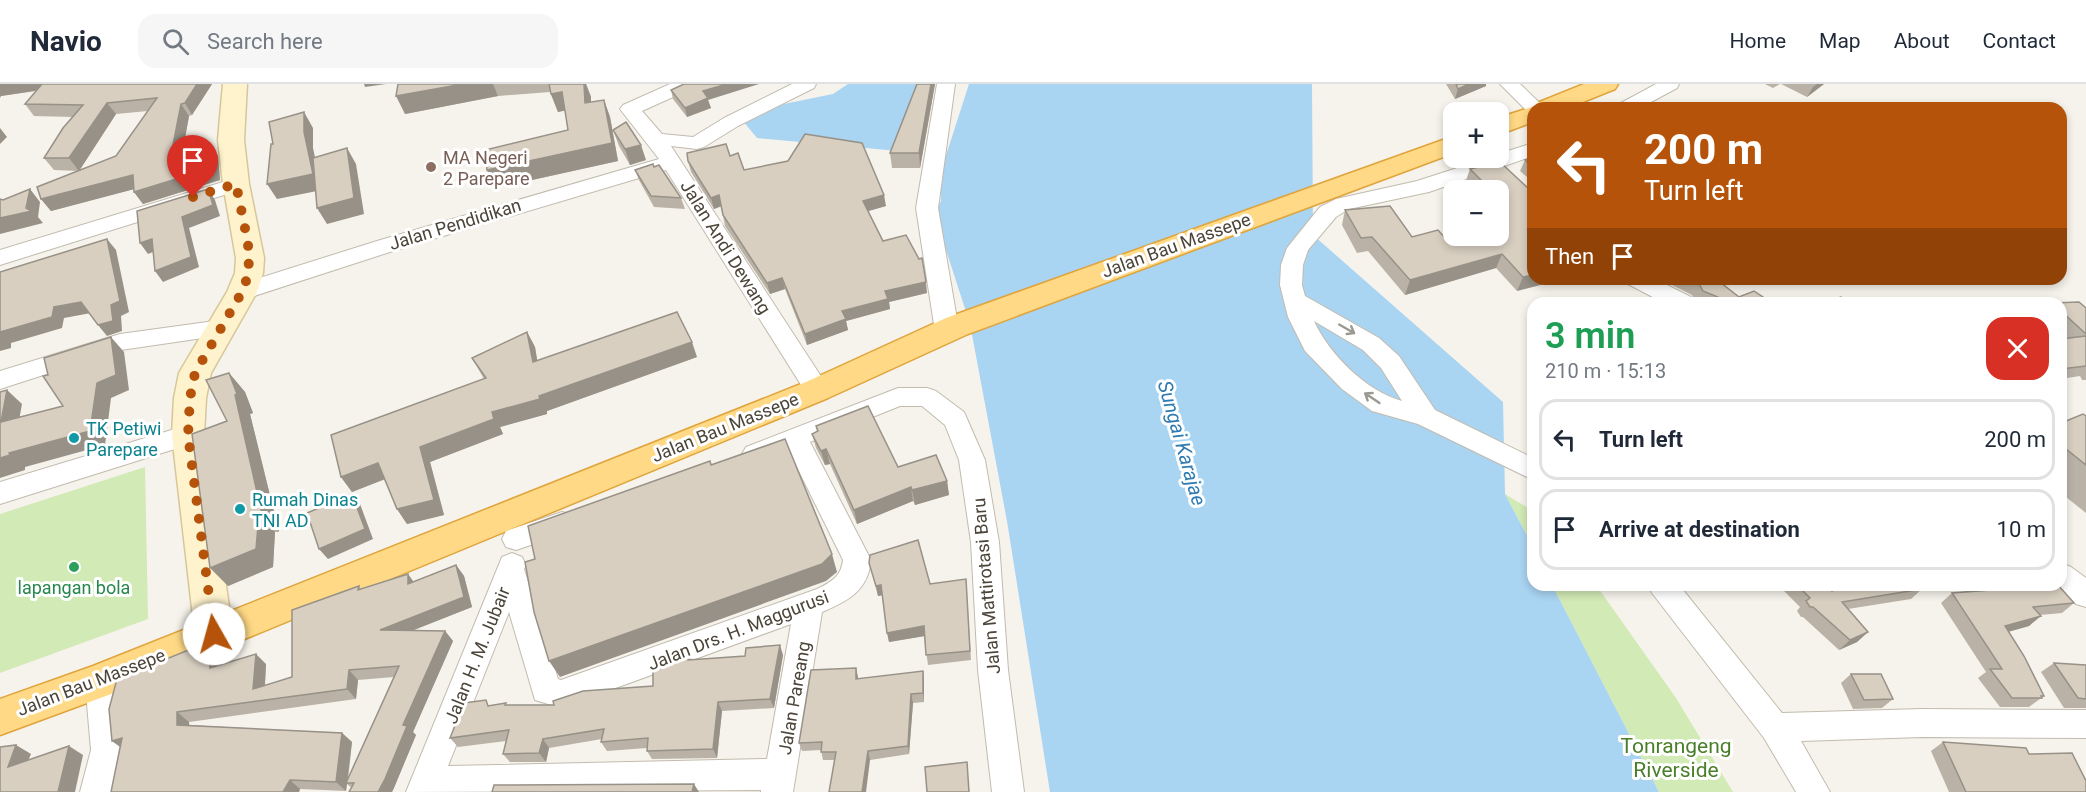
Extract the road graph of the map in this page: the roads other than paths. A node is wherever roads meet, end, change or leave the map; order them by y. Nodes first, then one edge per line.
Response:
1 (235, 84) edge
2 (686, 84) edge
3 (807, 84) edge
4 (946, 84) edge
5 (1606, 84) edge
6 (1670, 84) edge
7 (1518, 94) edge
8 (1561, 102) edge
9 (1637, 102) edge
10 (1509, 109) edge
11 (656, 139) junction
12 (1443, 148) edge
13 (1527, 151) edge
14 (1509, 160) edge
15 (671, 162) junction
16 (1490, 168) edge
17 (236, 184) junction
18 (0, 258) edge
19 (1648, 285) edge
20 (242, 292) junction
21 (1671, 297) edge
22 (1296, 300) junction
23 (222, 328) junction
24 (952, 328) junction
25 (0, 380) edge
26 (816, 390) junction
27 (1426, 417) junction
28 (188, 435) junction
29 (795, 438) junction
30 (727, 464) edge
31 (1527, 467) edge
32 (0, 493) edge
33 (582, 515) edge
34 (509, 528) junction
35 (511, 570) junction
36 (2067, 579) edge
37 (1667, 591) edge
38 (2086, 595) edge
39 (809, 604) junction
40 (214, 634) junction
41 (100, 681) junction
42 (0, 717) edge
43 (2086, 724) edge
44 (1775, 728) junction
45 (779, 783) edge
46 (424, 787) edge
47 (96, 792) edge
48 (1008, 792) edge
49 (1815, 792) edge

1 - 17 main road
2 - 11 street, Jalan Andi Dewang
3 - 11 street
4 - 24 street
5 - 8 highway
6 - 9 street
7 - 10 highway
11 - 15 street, Jalan Andi Dewang
12 - 24 highway, Jalan Bau Massepe
13 - 14 street
15 - 20 street, Jalan Pendidikan
15 - 26 street, Jalan Andi Dewang
16 - 22 street
17 - 18 street
17 - 20 main road
19 - 21 street
20 - 23 main road
22 -> 27 street
27 -> 22 street
23 - 25 street
23 - 28 main road
24 - 26 highway, Jalan Bau Massepe
26 - 34 highway, Jalan Bau Massepe
27 - 31 street
28 - 32 street
28 - 40 main road
29 - 30 street
29 - 39 street, Jalan Drs. H. Maggurusi
29 - 48 street, Jalan Mattirotasi Baru
33 - 34 street
34 - 35 street, Jalan H. M. Jubair
34 - 40 highway, Jalan Bau Massepe
35 - 39 street, Jalan Drs. H. Maggurusi
35 - 46 street, Jalan H. M. Jubair
36 - 38 street
37 - 44 street
39 - 45 street, Jalan Pareang
40 - 41 highway, Jalan Bau Massepe
41 - 42 highway, Jalan Bau Massepe
41 - 47 street
43 - 44 street
44 - 49 street
45 - 46 street

